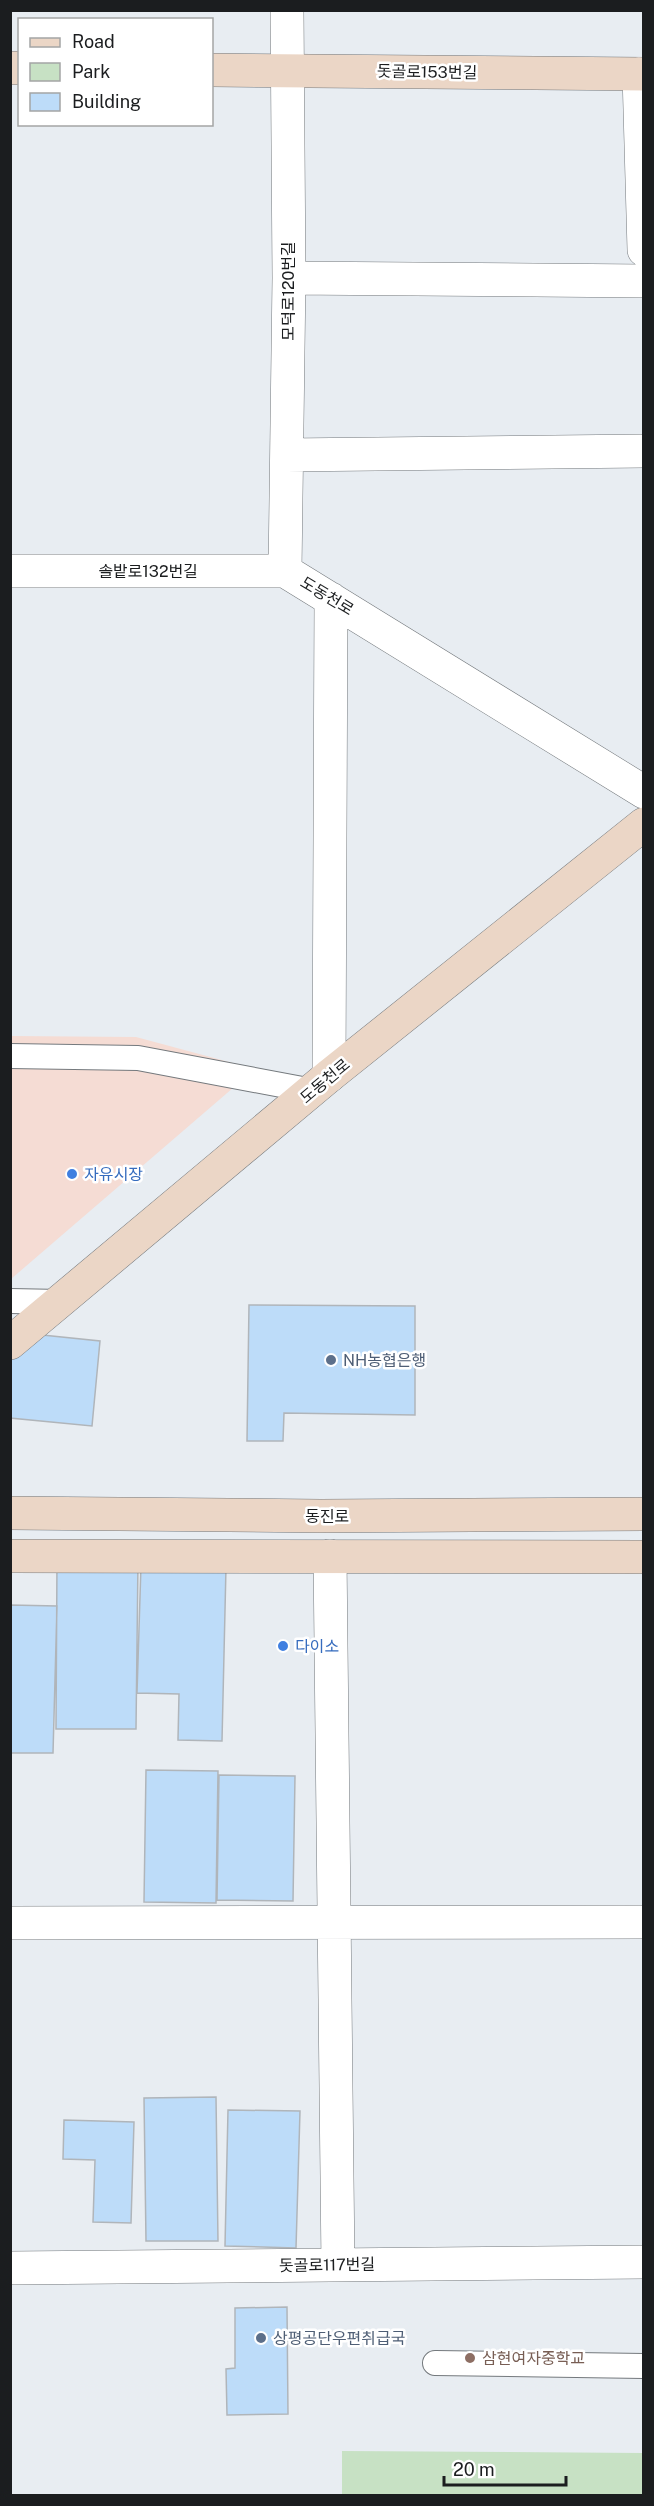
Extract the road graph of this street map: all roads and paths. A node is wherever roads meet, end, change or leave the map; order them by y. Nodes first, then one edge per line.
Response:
1 (287, 10) edge
2 (213, 70) edge
3 (288, 71) junction
4 (641, 74) edge
5 (644, 250) edge
6 (289, 278) junction
7 (644, 281) edge
8 (644, 451) edge
9 (287, 455) junction
10 (10, 571) edge
11 (285, 571) junction
12 (332, 599) junction
13 (644, 792) edge
14 (644, 824) edge
15 (10, 1056) edge
16 (321, 1084) junction
17 (10, 1301) edge
18 (61, 1302) junction
19 (10, 1343) edge
20 (10, 1513) edge
21 (644, 1514) edge
22 (10, 1556) edge
23 (330, 1556) junction
24 (644, 1557) edge
25 (644, 1922) edge
26 (10, 1923) edge
27 (334, 1923) junction
28 (644, 2262) edge
29 (338, 2265) junction
30 (10, 2268) edge
31 (435, 2363) dead end
32 (644, 2366) edge

1 - 3 street, 모덕로120번길
2 - 3 street, 돗골로153번길
3 - 4 street, 돗골로153번길
3 - 6 street, 모덕로120번길
4 - 5 street
6 - 7 street
6 - 9 street, 모덕로120번길
8 - 9 street
9 - 11 street, 모덕로120번길
10 - 11 street, 솔밭로132번길
11 - 12 street, 도동천로
12 - 13 street, 도동천로
12 - 16 street
14 - 16 street, 도동천로
15 - 16 lane
16 - 18 street, 도동천로
17 - 18 lane
18 - 19 street, 도동천로
20 - 21 street, 동진로
22 - 23 street
23 - 24 street
23 - 27 street
25 - 27 street
26 - 27 street
27 - 29 street
28 - 29 street, 돗골로117번길
29 - 30 street, 돗골로117번길
31 - 32 lane

